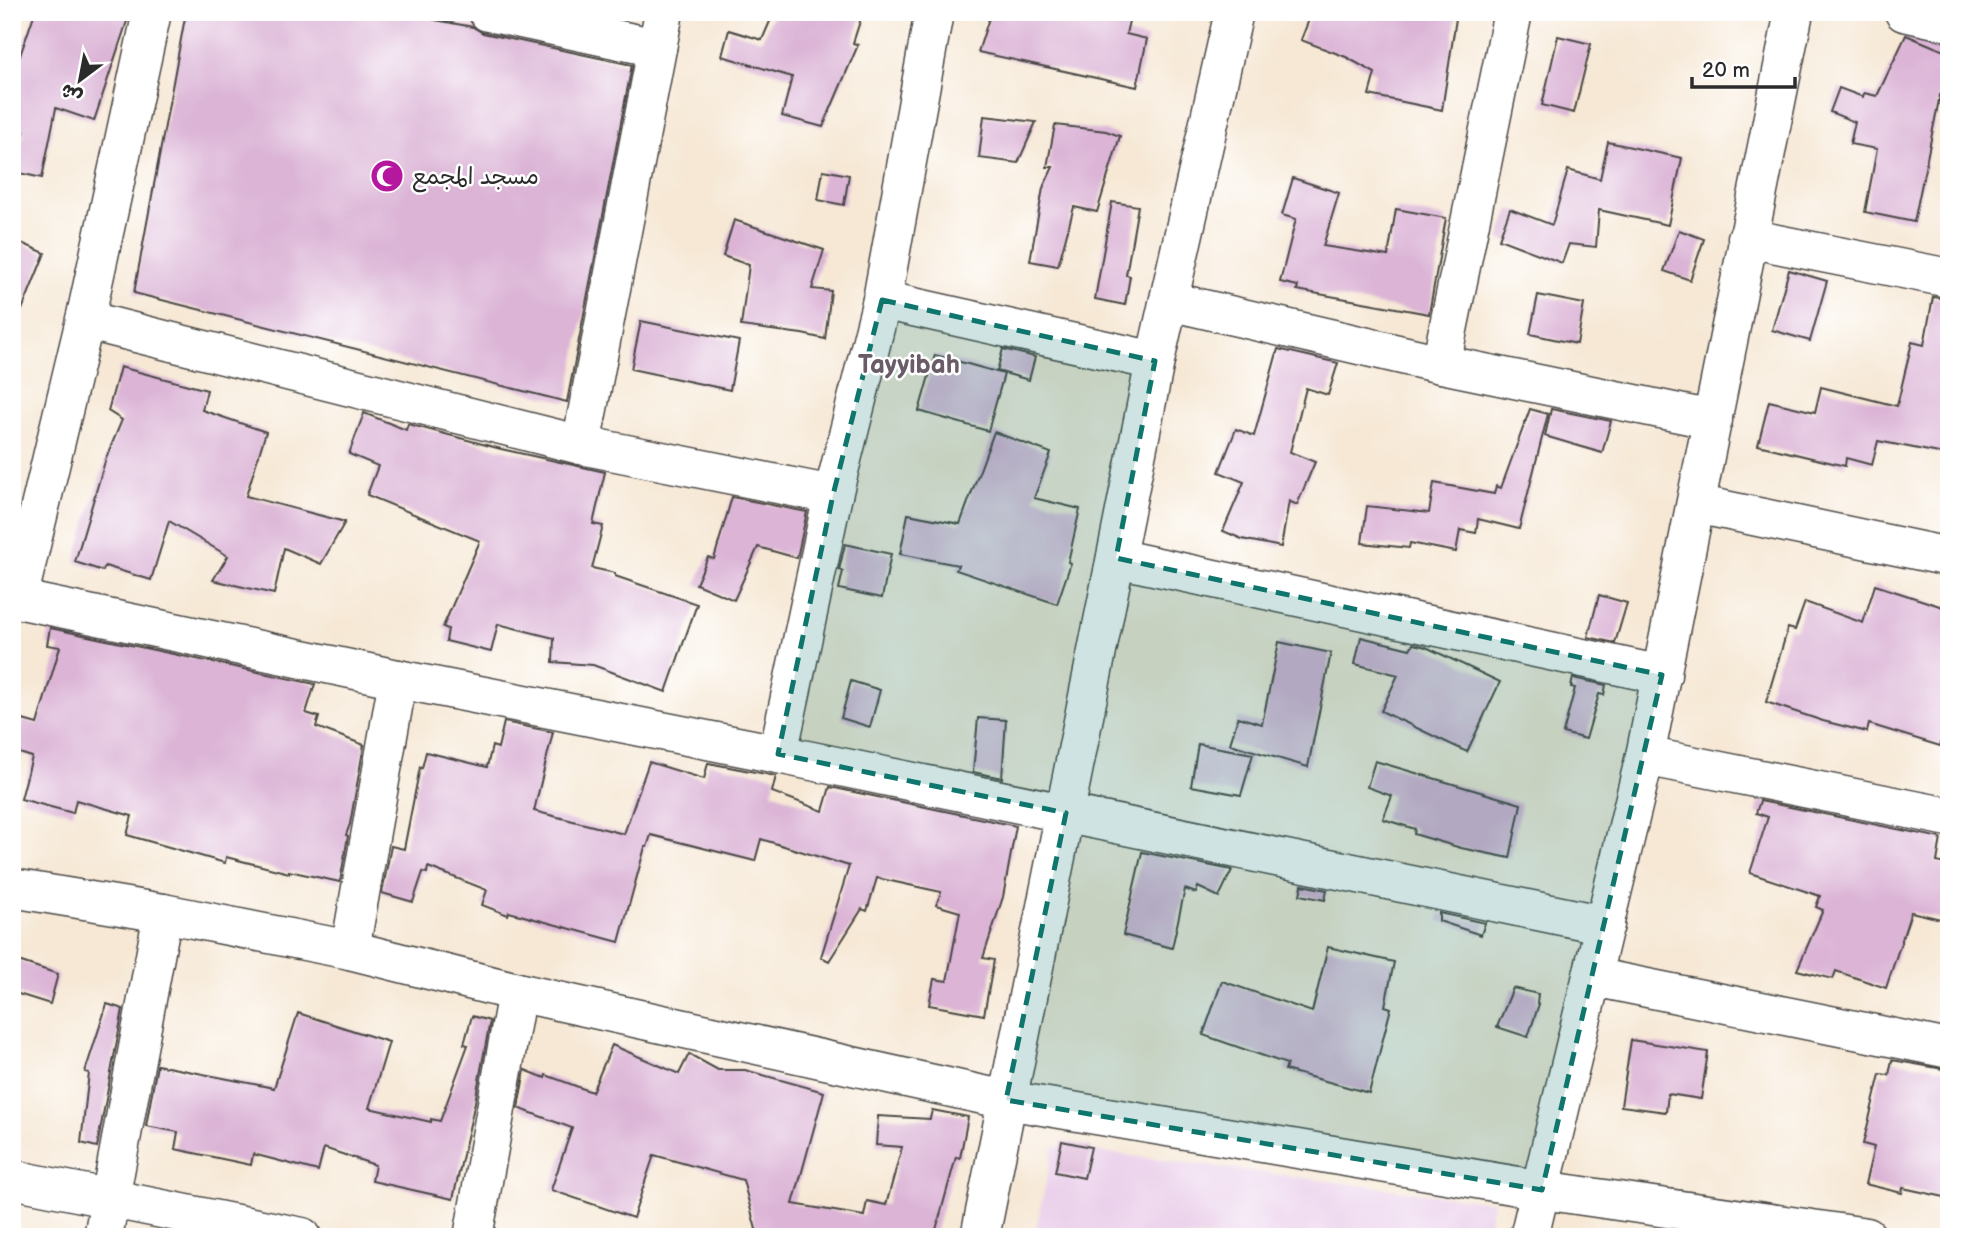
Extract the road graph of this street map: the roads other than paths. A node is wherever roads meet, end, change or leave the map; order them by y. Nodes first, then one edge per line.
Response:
1 (152, 12) edge
2 (488, 12) edge
3 (934, 12) edge
4 (1234, 12) edge
5 (1513, 12) edge
6 (1904, 12) edge
7 (1787, 14) edge
8 (1949, 22) edge
9 (660, 30) edge
10 (1747, 239) junction
11 (1949, 278) edge
12 (882, 300) junction
13 (1168, 301) junction
14 (85, 320) junction
15 (1155, 360) junction
16 (1441, 364) junction
17 (1713, 420) junction
18 (581, 445) junction
19 (833, 495) junction
20 (1696, 504) junction
21 (1949, 557) edge
22 (1116, 558) junction
23 (15, 598) edge
24 (1662, 675) junction
25 (398, 679) junction
26 (778, 754) junction
27 (1645, 756) junction
28 (1066, 813) junction
29 (1949, 817) edge
30 (12, 888) edge
31 (163, 913) junction
32 (1605, 925) junction
33 (350, 950) junction
34 (1592, 977) junction
35 (517, 992) junction
36 (1949, 1049) edge
37 (1006, 1100) junction
38 (12, 1179) edge
39 (1542, 1190) junction
40 (110, 1197) junction
41 (103, 1237) edge
42 (302, 1237) edge
43 (473, 1237) edge
44 (979, 1237) edge
45 (1529, 1237) edge
46 (1867, 1237) edge

1 - 14 street
2 - 9 street
3 - 12 street
4 - 13 street
5 - 16 street
6 - 8 street
7 - 10 street
9 - 18 street
10 - 11 street
10 - 17 street
12 - 15 street
12 - 19 street
13 - 15 street
13 - 16 street
14 - 18 street
14 - 23 street
15 - 22 street
16 - 17 street
17 - 20 street
18 - 19 street
19 - 26 street
20 - 21 street
20 - 24 street
22 - 24 street
22 - 28 street
23 - 25 street
24 - 27 street
25 - 26 street
25 - 33 street
26 - 28 street
27 - 29 street
27 - 32 street
28 - 32 street
28 - 37 street
30 - 31 street
31 - 33 street
31 - 40 street
32 - 34 street
33 - 35 street
34 - 36 street
34 - 39 street
35 - 37 street
35 - 43 street
37 - 39 street
37 - 44 street
38 - 40 street
39 - 45 street
39 - 46 street
40 - 41 street
40 - 42 street

